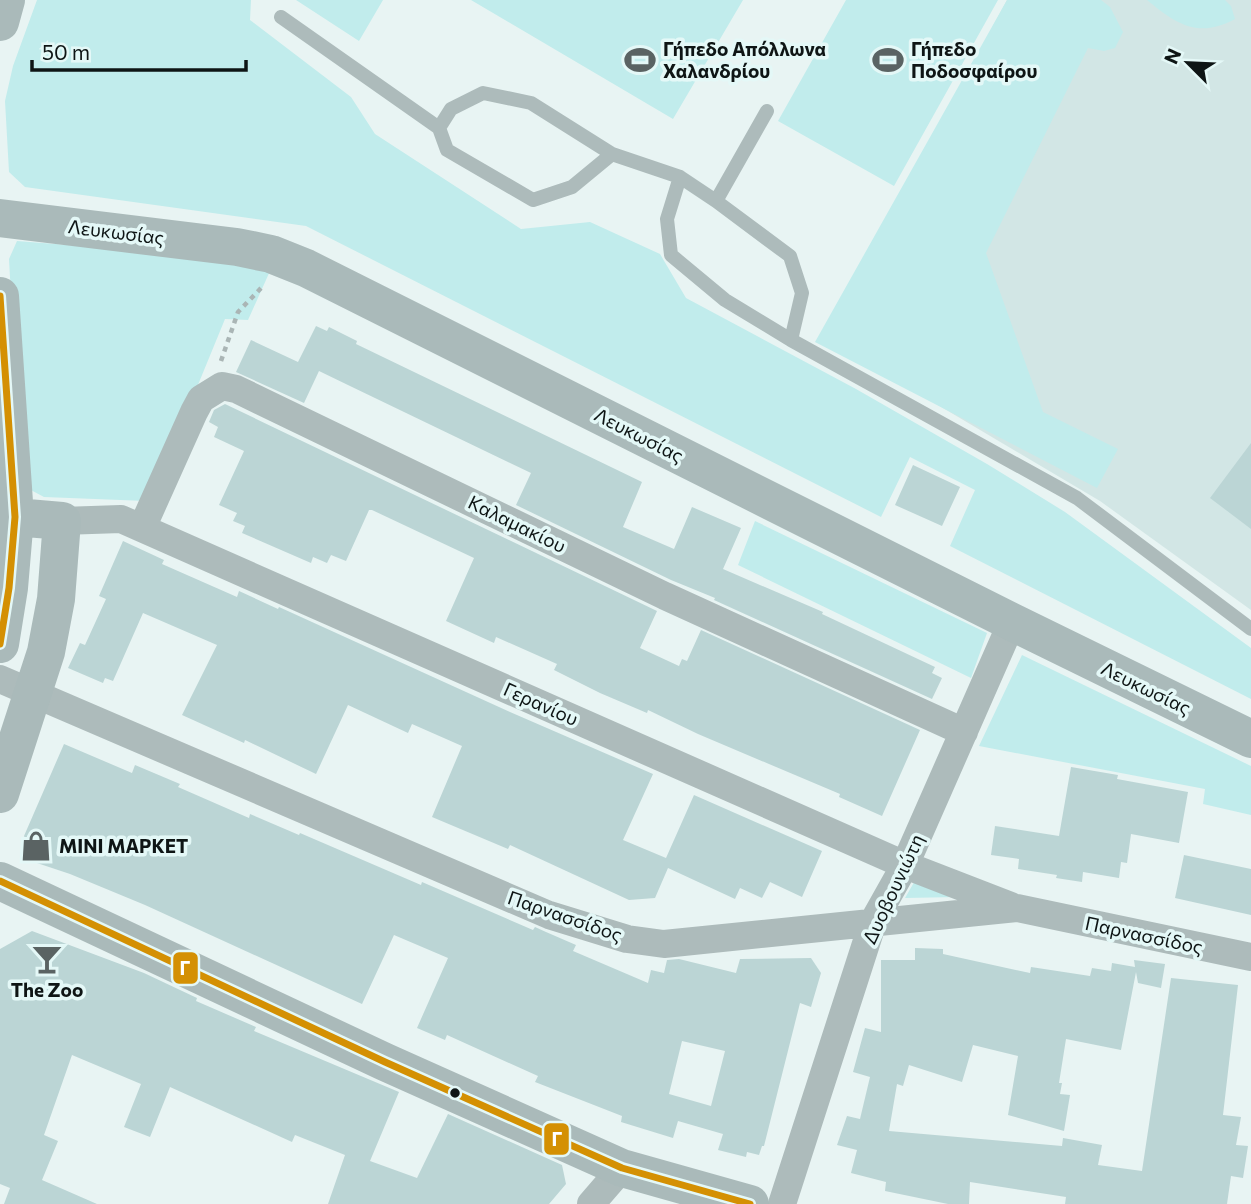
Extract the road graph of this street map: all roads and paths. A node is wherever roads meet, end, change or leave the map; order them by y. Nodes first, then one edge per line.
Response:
1 (6, 0) edge
2 (281, 18) dead end
3 (0, 22) edge
4 (767, 111) dead end
5 (439, 128) junction
6 (612, 154) junction
7 (680, 177) junction
8 (716, 201) junction
9 (0, 218) edge
10 (289, 261) junction
11 (0, 296) edge
12 (791, 340) junction
13 (222, 386) junction
14 (15, 517) junction
15 (62, 521) junction
16 (142, 528) junction
17 (1012, 622) junction
18 (1251, 629) edge
19 (0, 644) edge
20 (17, 686) edge
21 (964, 732) junction
22 (1251, 739) edge
23 (0, 794) edge
24 (905, 865) junction
25 (0, 881) edge
26 (1017, 908) junction
27 (873, 922) junction
28 (1251, 957) edge
29 (622, 1167) junction
30 (592, 1204) edge
31 (750, 1204) edge
32 (782, 1204) edge

1 - 3 street
2 - 5 lane
4 - 8 lane
5 - 6 lane
5 - 6 lane
6 - 7 lane
7 - 8 lane
7 - 12 lane
8 - 12 lane
9 - 10 street, Λευκωσίας
10 - 13 path
10 - 17 street, Λευκωσίας
11 - 14 street
12 - 18 lane
13 - 16 street
13 - 21 street, Καλαμακίου
14 - 15 street
14 - 19 street
15 - 16 street, Γερανίου
15 - 20 street
16 - 24 street, Γερανίου
17 - 21 street, Δυοβουνιώτη
17 - 22 street, Λευκωσίας
20 - 23 street
20 - 27 street, Παρνασσίδος
21 - 24 street, Δυοβουνιώτη
24 - 26 street, Γερανίου
24 - 27 street, Δυοβουνιώτη
25 - 29 street
26 - 27 street, Παρνασσίδος
26 - 28 street, Παρνασσίδος
27 - 32 street, Δυοβουνιώτη
29 - 30 street
29 - 31 street

